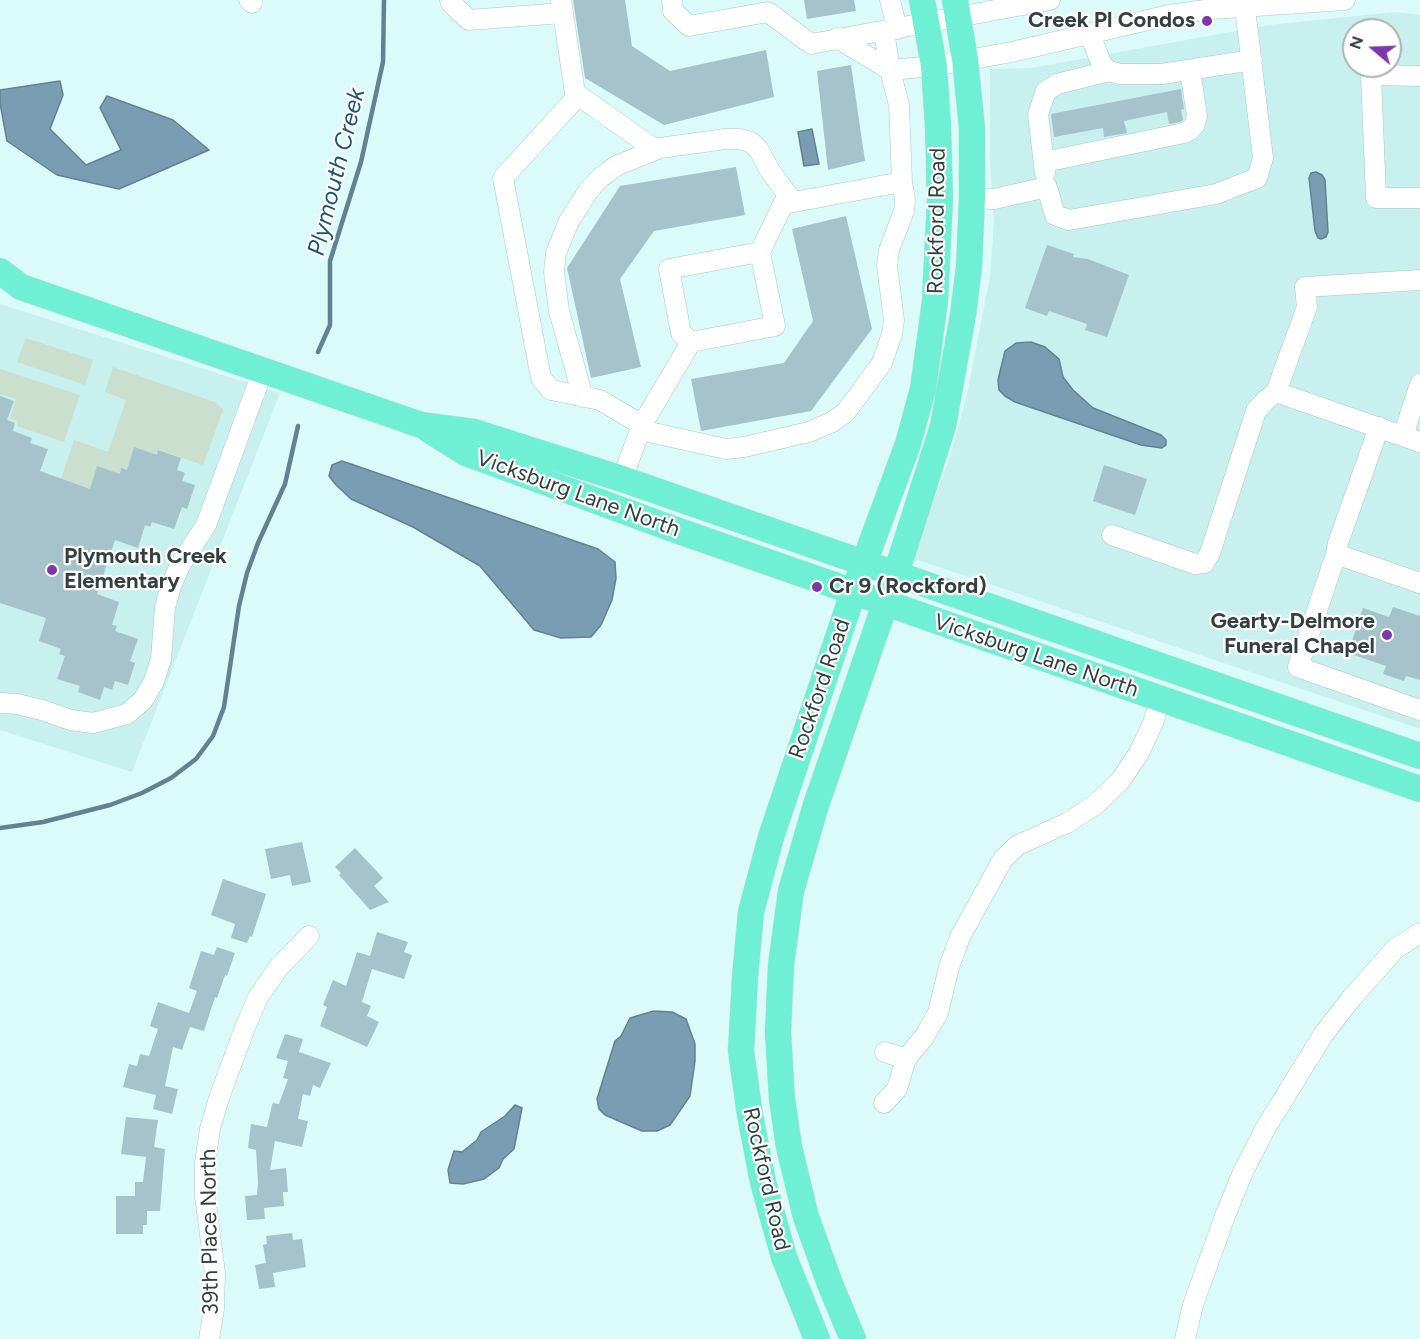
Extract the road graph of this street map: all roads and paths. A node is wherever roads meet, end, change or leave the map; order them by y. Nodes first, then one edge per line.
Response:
1 (450, 0) edge
2 (672, 0) edge
3 (890, 0) edge
4 (1050, 0) edge
5 (1345, 0) edge
6 (1245, 3) edge
7 (768, 6) edge
8 (561, 7) edge
9 (956, 9) edge
10 (925, 11) edge
11 (890, 30) junction
12 (1090, 35) junction
13 (837, 38) junction
14 (964, 59) junction
15 (1252, 60) junction
16 (934, 66) junction
17 (890, 70) junction
18 (1190, 70) junction
19 (1109, 71) junction
20 (1420, 76) edge
21 (575, 93) junction
22 (656, 150) junction
23 (1044, 162) junction
24 (902, 182) junction
25 (1047, 187) junction
26 (972, 198) junction
27 (1420, 198) edge
28 (793, 202) junction
29 (760, 252) junction
30 (0, 271) edge
31 (1420, 280) edge
32 (10, 288) edge
33 (692, 342) junction
34 (264, 370) junction
35 (1420, 384) edge
36 (1276, 392) junction
37 (583, 397) junction
38 (422, 425) junction
39 (1379, 427) junction
40 (641, 428) junction
41 (1411, 439) edge
42 (622, 479) junction
43 (1112, 535) dead end
44 (1336, 554) junction
45 (864, 563) junction
46 (895, 573) junction
47 (1420, 582) edge
48 (853, 593) junction
49 (885, 603) junction
50 (1160, 699) junction
51 (0, 703) edge
52 (1420, 710) edge
53 (1420, 756) edge
54 (1420, 789) edge
55 (1420, 933) edge
56 (309, 936) dead end
57 (885, 1052) dead end
58 (906, 1059) junction
59 (885, 1103) dead end
60 (209, 1339) edge
61 (817, 1339) edge
62 (853, 1339) edge
63 (1185, 1339) edge

1 - 8 street
2 - 7 street
3 - 11 street
4 - 9 street
5 - 6 street
6 - 12 street
6 - 15 street
7 - 13 street
8 - 21 street
9 - 10 street
9 - 14 main road, Rockford Road
10 - 11 street
10 - 16 main road, Rockford Road
11 - 13 street
11 - 17 street
12 - 14 street
12 - 19 street
13 - 17 street
14 - 16 street
14 - 26 main road, Rockford Road
15 - 18 street
15 - 25 street
16 - 17 street
16 - 45 main road, Rockford Road
17 - 24 street
18 - 19 street
18 - 23 street
19 - 23 street
20 - 27 street
21 - 22 street
21 - 37 street
22 - 28 street
22 - 37 street
23 - 25 street
24 - 28 street
24 - 40 street
25 - 26 street
26 - 46 main road, Rockford Road
28 - 29 street
29 - 33 street
29 - 33 street
30 - 32 main road, Vicksburg Lane North
31 - 36 street
32 - 34 main road, Vicksburg Lane North
33 - 40 street
34 - 38 main road, Vicksburg Lane North
34 - 51 street
35 - 41 street
36 - 39 street
36 - 43 street
37 - 40 street
38 - 42 main road, Vicksburg Lane North
38 - 48 main road, Vicksburg Lane North
39 - 41 street
39 - 44 street
40 - 42 street
42 - 45 main road, Vicksburg Lane North
44 - 47 street
44 - 52 street
45 - 46 main road, Vicksburg Lane North
45 - 48 main road, Rockford Road
46 - 49 main road, Rockford Road
46 - 53 main road, Vicksburg Lane North
48 - 49 main road, Vicksburg Lane North
48 - 61 main road, Rockford Road
49 - 50 main road, Vicksburg Lane North
49 - 62 main road, Rockford Road
50 - 54 main road, Vicksburg Lane North
50 - 58 street
55 - 63 street
56 - 60 street, 39th Place North
57 - 58 street
58 - 59 street

